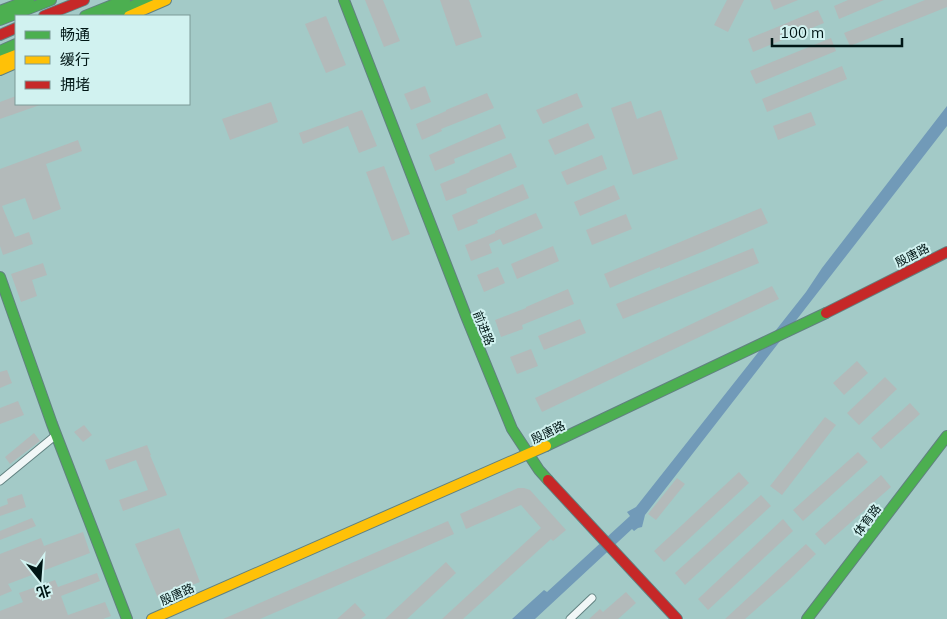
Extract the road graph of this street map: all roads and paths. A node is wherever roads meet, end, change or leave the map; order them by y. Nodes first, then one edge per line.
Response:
1 (29, 0) edge
2 (51, 0) edge
3 (84, 0) edge
4 (125, 0) edge
5 (147, 0) edge
6 (166, 0) edge
7 (344, 0) edge
8 (0, 11) edge
9 (46, 15) edge
10 (88, 15) edge
11 (110, 15) edge
12 (131, 15) edge
13 (0, 20) edge
14 (15, 28) edge
15 (0, 34) edge
16 (15, 44) edge
17 (0, 51) edge
18 (15, 55) edge
19 (0, 61) edge
20 (15, 63) edge
21 (0, 70) edge
22 (947, 252) edge
23 (0, 277) edge
24 (56, 435) junction
25 (947, 436) edge
26 (528, 455) junction
27 (0, 481) edge
28 (592, 598) dead end
29 (126, 619) edge
30 (152, 619) edge
31 (570, 619) edge
32 (677, 619) edge
33 (807, 619) edge

1 - 8 main road
2 - 13 main road
3 - 9 main road
4 - 10 main road
5 - 11 main road
6 - 12 main road
7 - 26 main road, 前进路
14 - 15 main road
16 - 17 main road
18 - 19 main road
20 - 21 main road
22 - 26 main road, 殷唐路
23 - 24 main road
24 - 27 street
24 - 29 main road
25 - 33 main road, 体育路
26 - 30 main road, 殷唐路
26 - 32 main road, 前进路
28 - 31 street

